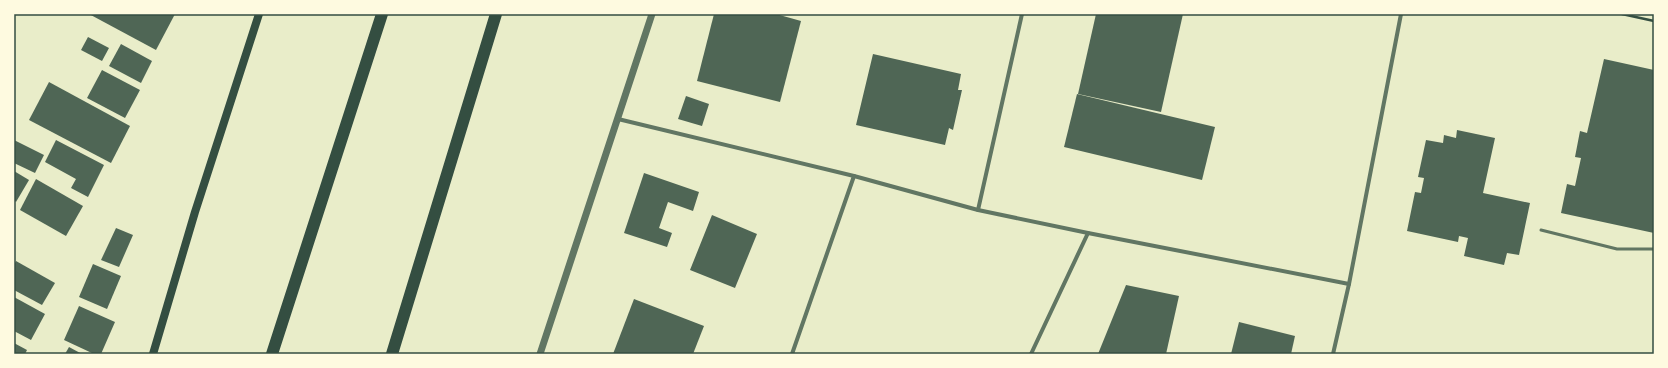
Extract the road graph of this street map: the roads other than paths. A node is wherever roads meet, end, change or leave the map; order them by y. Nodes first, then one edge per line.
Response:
1 (259, 14) edge
2 (382, 14) edge
3 (496, 14) edge
4 (652, 14) edge
5 (1022, 14) edge
6 (1400, 14) edge
7 (618, 119) junction
8 (854, 176) junction
9 (978, 210) junction
10 (1541, 230) dead end
11 (1088, 233) junction
12 (1654, 249) edge
13 (1349, 284) junction
14 (153, 354) edge
15 (272, 354) edge
16 (392, 354) edge
17 (540, 354) edge
18 (792, 354) edge
19 (1031, 354) edge
20 (1333, 354) edge

1 - 14 main road
2 - 15 highway
3 - 16 highway
4 - 7 street
5 - 9 street
6 - 13 street
7 - 8 street
7 - 17 street
8 - 9 street
8 - 18 street
9 - 11 street
10 - 12 lane
11 - 13 street
11 - 19 street
13 - 20 street

